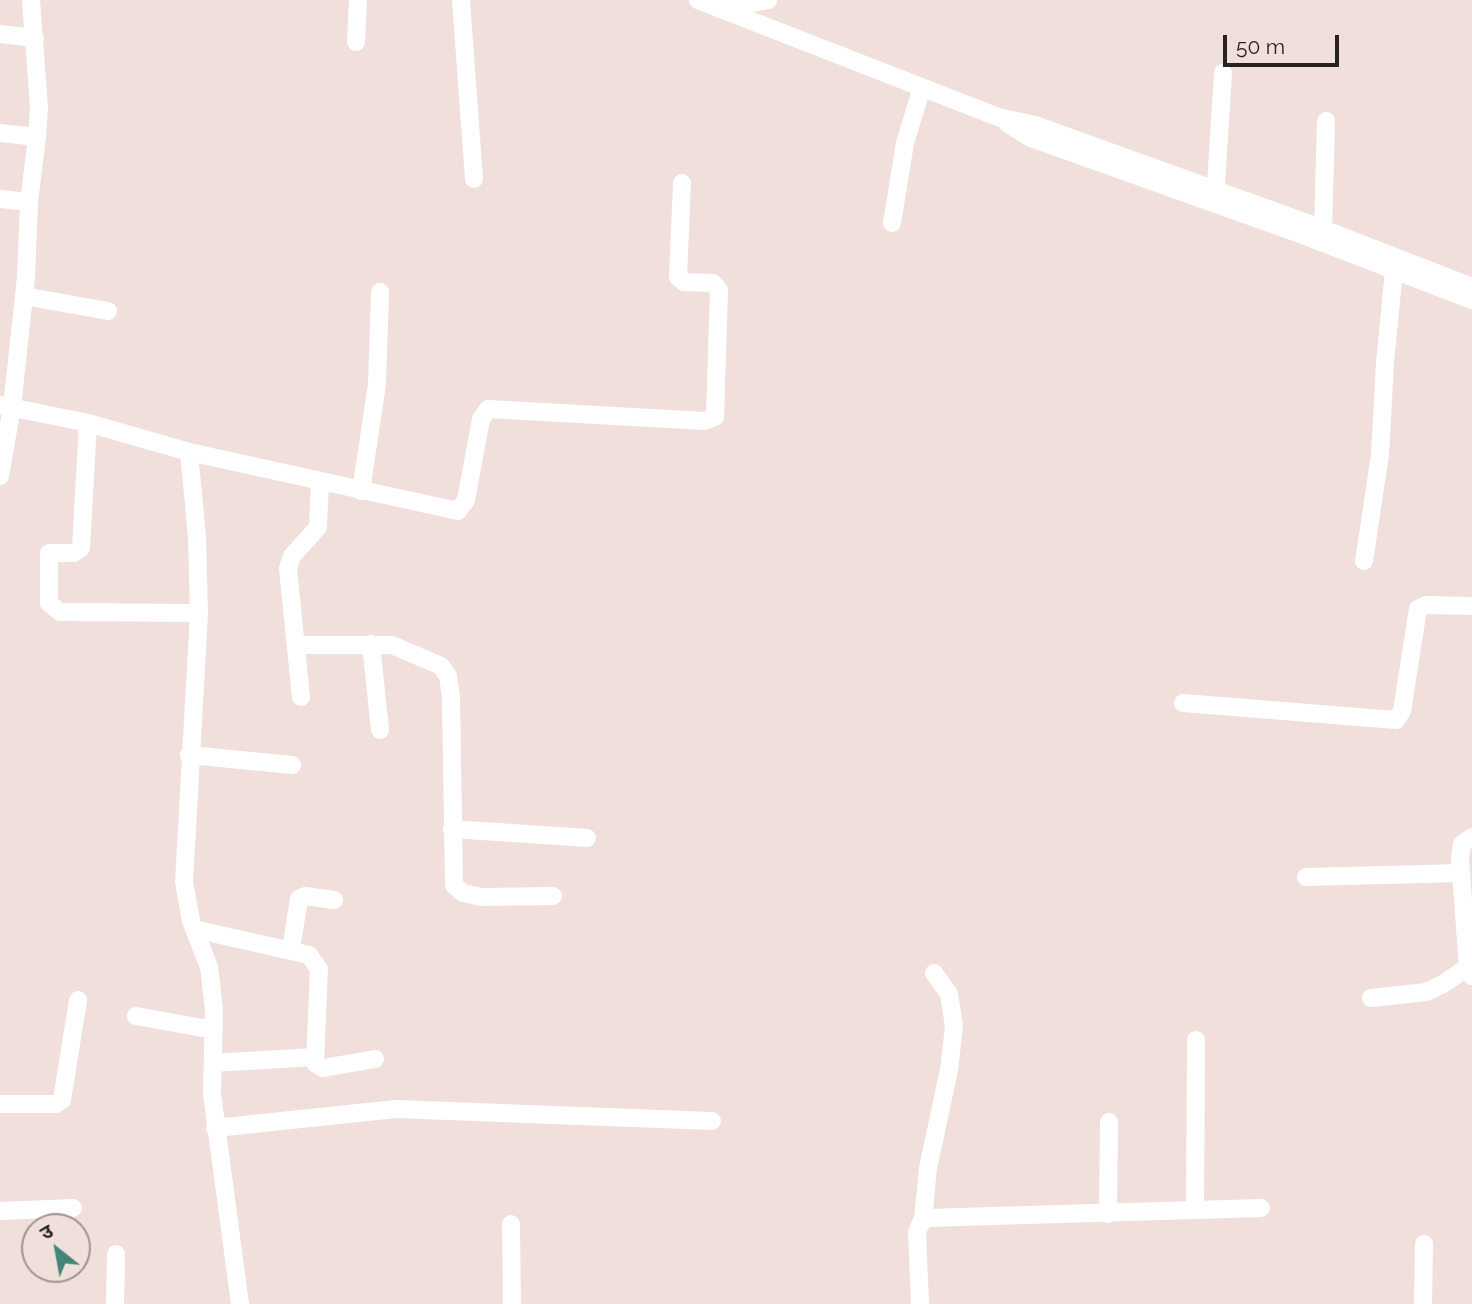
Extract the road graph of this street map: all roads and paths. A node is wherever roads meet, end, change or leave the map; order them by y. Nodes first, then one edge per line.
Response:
1 (31, 0) edge
2 (358, 0) edge
3 (461, 0) edge
4 (701, 0) edge
5 (768, 0) edge
6 (720, 8) junction
7 (0, 34) edge
8 (35, 38) junction
9 (356, 42) dead end
10 (1223, 73) dead end
11 (922, 87) junction
12 (1326, 121) dead end
13 (0, 133) edge
14 (37, 137) junction
15 (474, 179) dead end
16 (682, 183) dead end
17 (1216, 197) junction
18 (0, 199) edge
19 (29, 202) junction
20 (892, 223) dead end
21 (1323, 229) junction
22 (1395, 263) junction
23 (1472, 287) edge
24 (380, 292) dead end
25 (24, 296) junction
26 (1472, 300) edge
27 (108, 312) dead end
28 (6, 406) edge
29 (88, 423) junction
30 (189, 452) junction
31 (0, 476) edge
32 (320, 482) junction
33 (361, 491) junction
34 (1364, 561) dead end
35 (1472, 606) edge
36 (199, 614) junction
37 (296, 645) junction
38 (371, 645) junction
39 (300, 697) dead end
40 (1183, 704) dead end
41 (380, 730) dead end
42 (189, 755) junction
43 (292, 765) dead end
44 (452, 829) junction
45 (1472, 837) edge
46 (587, 838) dead end
47 (1461, 873) junction
48 (1306, 877) dead end
49 (552, 896) dead end
50 (334, 900) dead end
51 (194, 929) junction
52 (290, 949) junction
53 (1470, 971) edge
54 (934, 973) dead end
55 (1371, 998) dead end
56 (78, 1000) dead end
57 (136, 1016) dead end
58 (214, 1030) junction
59 (1196, 1040) dead end
60 (314, 1057) junction
61 (375, 1059) dead end
62 (213, 1063) junction
63 (0, 1104) edge
64 (712, 1121) dead end
65 (1109, 1122) dead end
66 (215, 1128) junction
67 (74, 1208) dead end
68 (1261, 1208) dead end
69 (1195, 1210) junction
70 (0, 1211) edge
71 (1108, 1214) junction
72 (923, 1220) junction
73 (511, 1224) dead end
74 (1424, 1244) dead end
75 (116, 1254) dead end
76 (115, 1304) edge
77 (240, 1304) edge
78 (512, 1304) edge
79 (920, 1304) edge
80 (1423, 1304) edge

1 - 8 street
2 - 9 street
3 - 15 street
4 - 6 street
5 - 6 street
6 - 11 street
7 - 8 street
8 - 14 street
10 - 17 street
11 - 17 street
11 - 20 street
12 - 21 street
13 - 14 street
14 - 19 street
16 - 33 street
17 - 21 street
17 - 22 street
18 - 19 street
19 - 25 street
21 - 22 street
22 - 23 street
22 - 26 street
22 - 34 street
24 - 33 street
25 - 27 street
25 - 28 street
28 - 29 street
28 - 31 street
29 - 30 street
29 - 36 street
30 - 32 street
30 - 36 street
32 - 33 street
32 - 37 street
35 - 40 street
36 - 42 street
37 - 38 street
37 - 39 street
38 - 41 street
38 - 44 street
42 - 43 street
42 - 51 street
44 - 46 street
44 - 49 street
45 - 47 street
47 - 48 street
47 - 53 street
50 - 52 street
51 - 52 street
51 - 58 street
52 - 60 street
53 - 55 street
54 - 72 street
56 - 63 street
57 - 58 street
58 - 62 street
59 - 69 street
60 - 61 street
60 - 62 street
62 - 66 street
64 - 66 street
65 - 71 street
66 - 77 street
67 - 70 street
68 - 69 street
69 - 71 street
71 - 72 street
72 - 79 street
73 - 78 street
74 - 80 street
75 - 76 street

